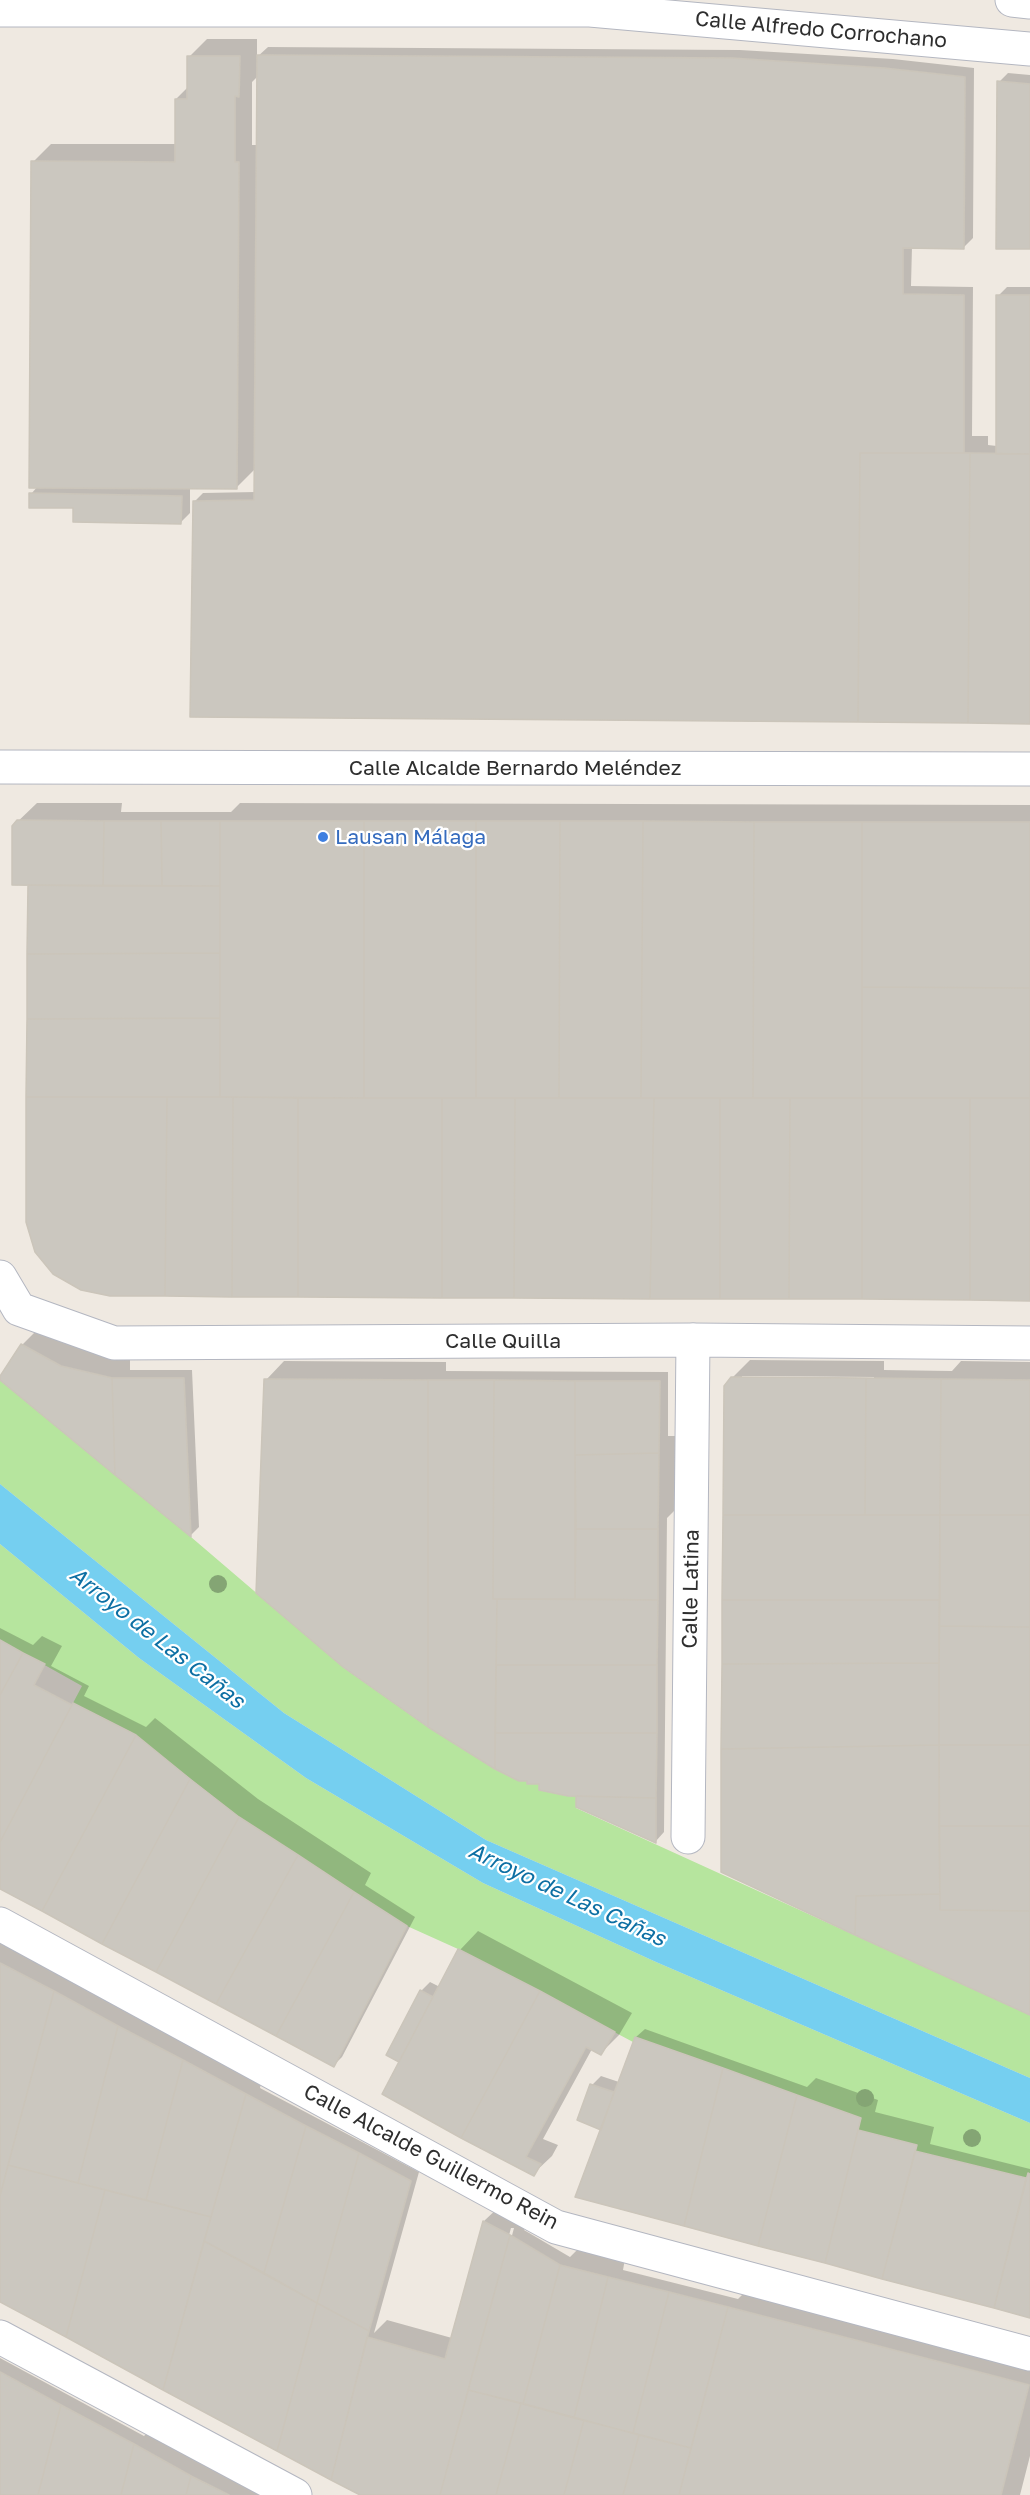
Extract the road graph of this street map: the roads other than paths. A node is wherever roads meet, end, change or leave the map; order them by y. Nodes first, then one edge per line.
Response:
1 (1012, 0) edge
2 (1030, 2) edge
3 (0, 10) edge
4 (1030, 49) edge
5 (0, 767) edge
6 (1030, 770) edge
7 (0, 1276) edge
8 (693, 1340) junction
9 (1030, 1343) edge
10 (688, 1837) dead end
11 (0, 1924) edge
12 (0, 2337) edge
13 (1030, 2354) edge
14 (295, 2495) edge

1 - 2 street
3 - 4 street, Calle Alfredo Corrochano
5 - 6 street, Calle Alcalde Bernardo Meléndez
7 - 8 street, Calle Quilla
8 - 9 street, Calle Quilla
8 - 10 street, Calle Latina
11 - 13 street, Calle Alcalde Guillermo Rein
12 - 14 street

